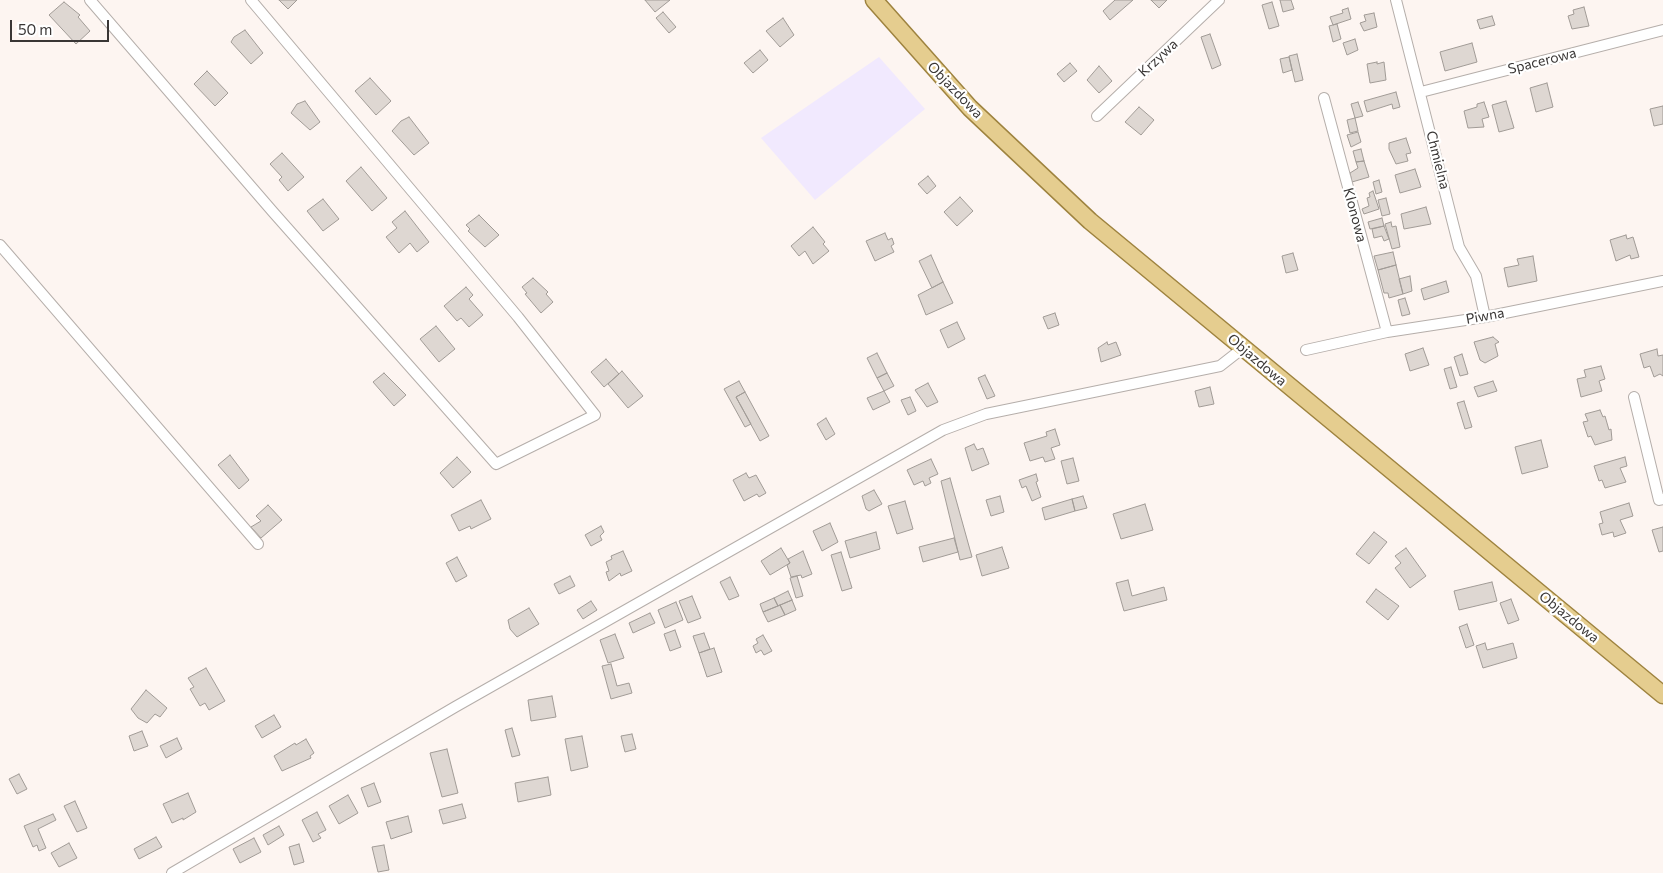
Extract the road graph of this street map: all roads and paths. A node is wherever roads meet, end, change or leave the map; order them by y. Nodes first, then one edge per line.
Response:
1 (90, 0) edge
2 (251, 0) edge
3 (874, 0) edge
4 (1219, 0) edge
5 (1396, 0) edge
6 (1663, 30) edge
7 (1421, 92) junction
8 (1324, 98) dead end
9 (1097, 116) dead end
10 (0, 245) edge
11 (1663, 281) edge
12 (1485, 317) junction
13 (1387, 332) junction
14 (1243, 348) junction
15 (1306, 350) dead end
16 (1634, 397) dead end
17 (1663, 499) edge
18 (258, 544) dead end
19 (1663, 695) edge
20 (172, 873) edge

1 - 2 street
3 - 14 main road, Objazdowa
4 - 9 street, Krzywa
5 - 7 street, Chmielna
6 - 7 street, Spacerowa
7 - 12 street, Chmielna
8 - 13 street, Klonowa
10 - 18 street
11 - 12 street, Piwna
12 - 13 street, Piwna
13 - 15 street, Piwna
14 - 19 main road, Objazdowa
14 - 20 street
16 - 17 street

